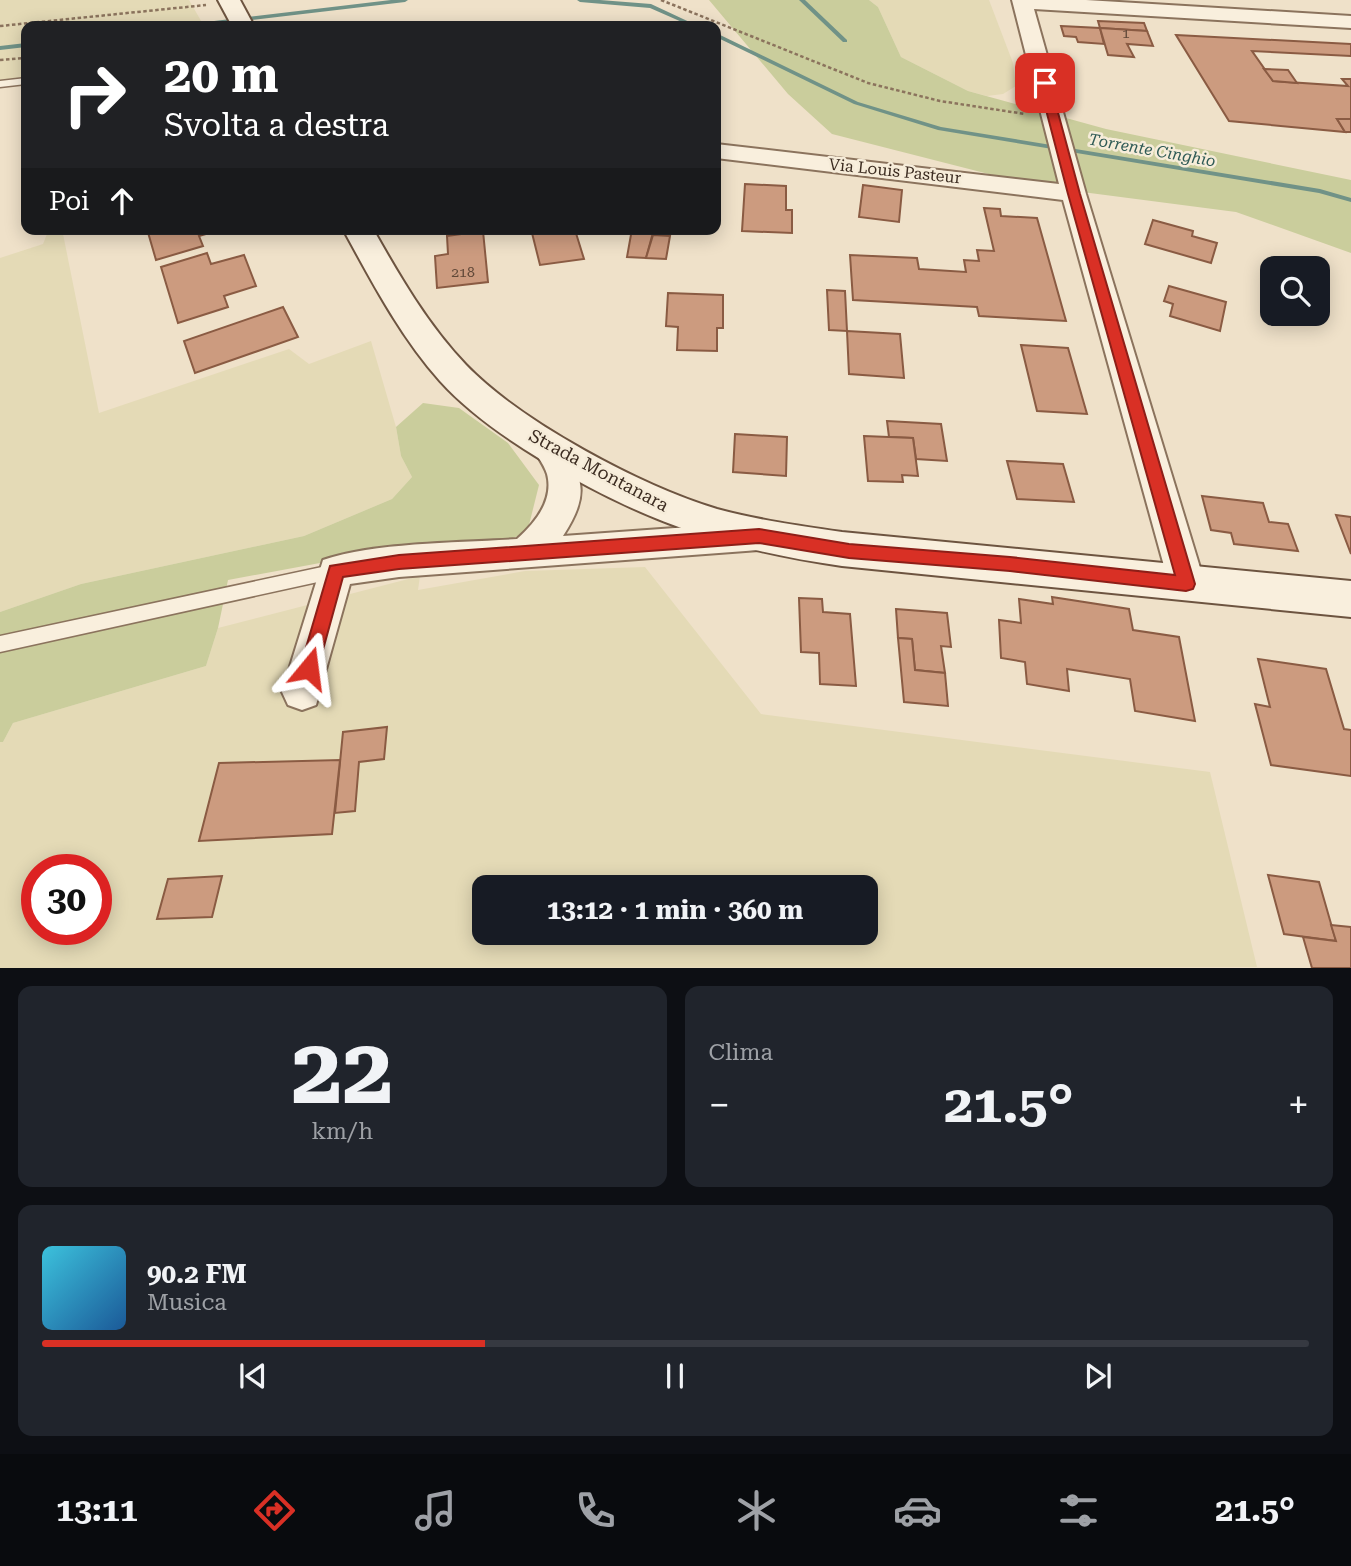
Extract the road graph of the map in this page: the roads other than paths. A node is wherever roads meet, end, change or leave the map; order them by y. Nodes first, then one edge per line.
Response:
1 (230, 1) edge
2 (1022, 1) edge
3 (240, 21) edge
4 (1351, 22) edge
5 (21, 82) edge
6 (0, 84) edge
7 (721, 152) edge
8 (1071, 180) junction
9 (361, 235) edge
10 (546, 444) junction
11 (759, 536) junction
12 (525, 553) junction
13 (336, 571) junction
14 (1186, 584) junction
15 (1351, 599) edge
16 (0, 644) edge
17 (302, 692) dead end

1 - 3 main road
2 - 4 street
2 - 8 street
5 - 6 lane
7 - 8 street, Via Louis Pasteur
8 - 14 street
9 - 10 main road, Strada Montanara
10 - 11 main road, Strada Montanara
10 - 12 street
11 - 12 street
11 - 14 main road, Strada Montanara
12 - 13 street
13 - 16 lane
13 - 17 street
14 - 15 main road, Strada Montanara

